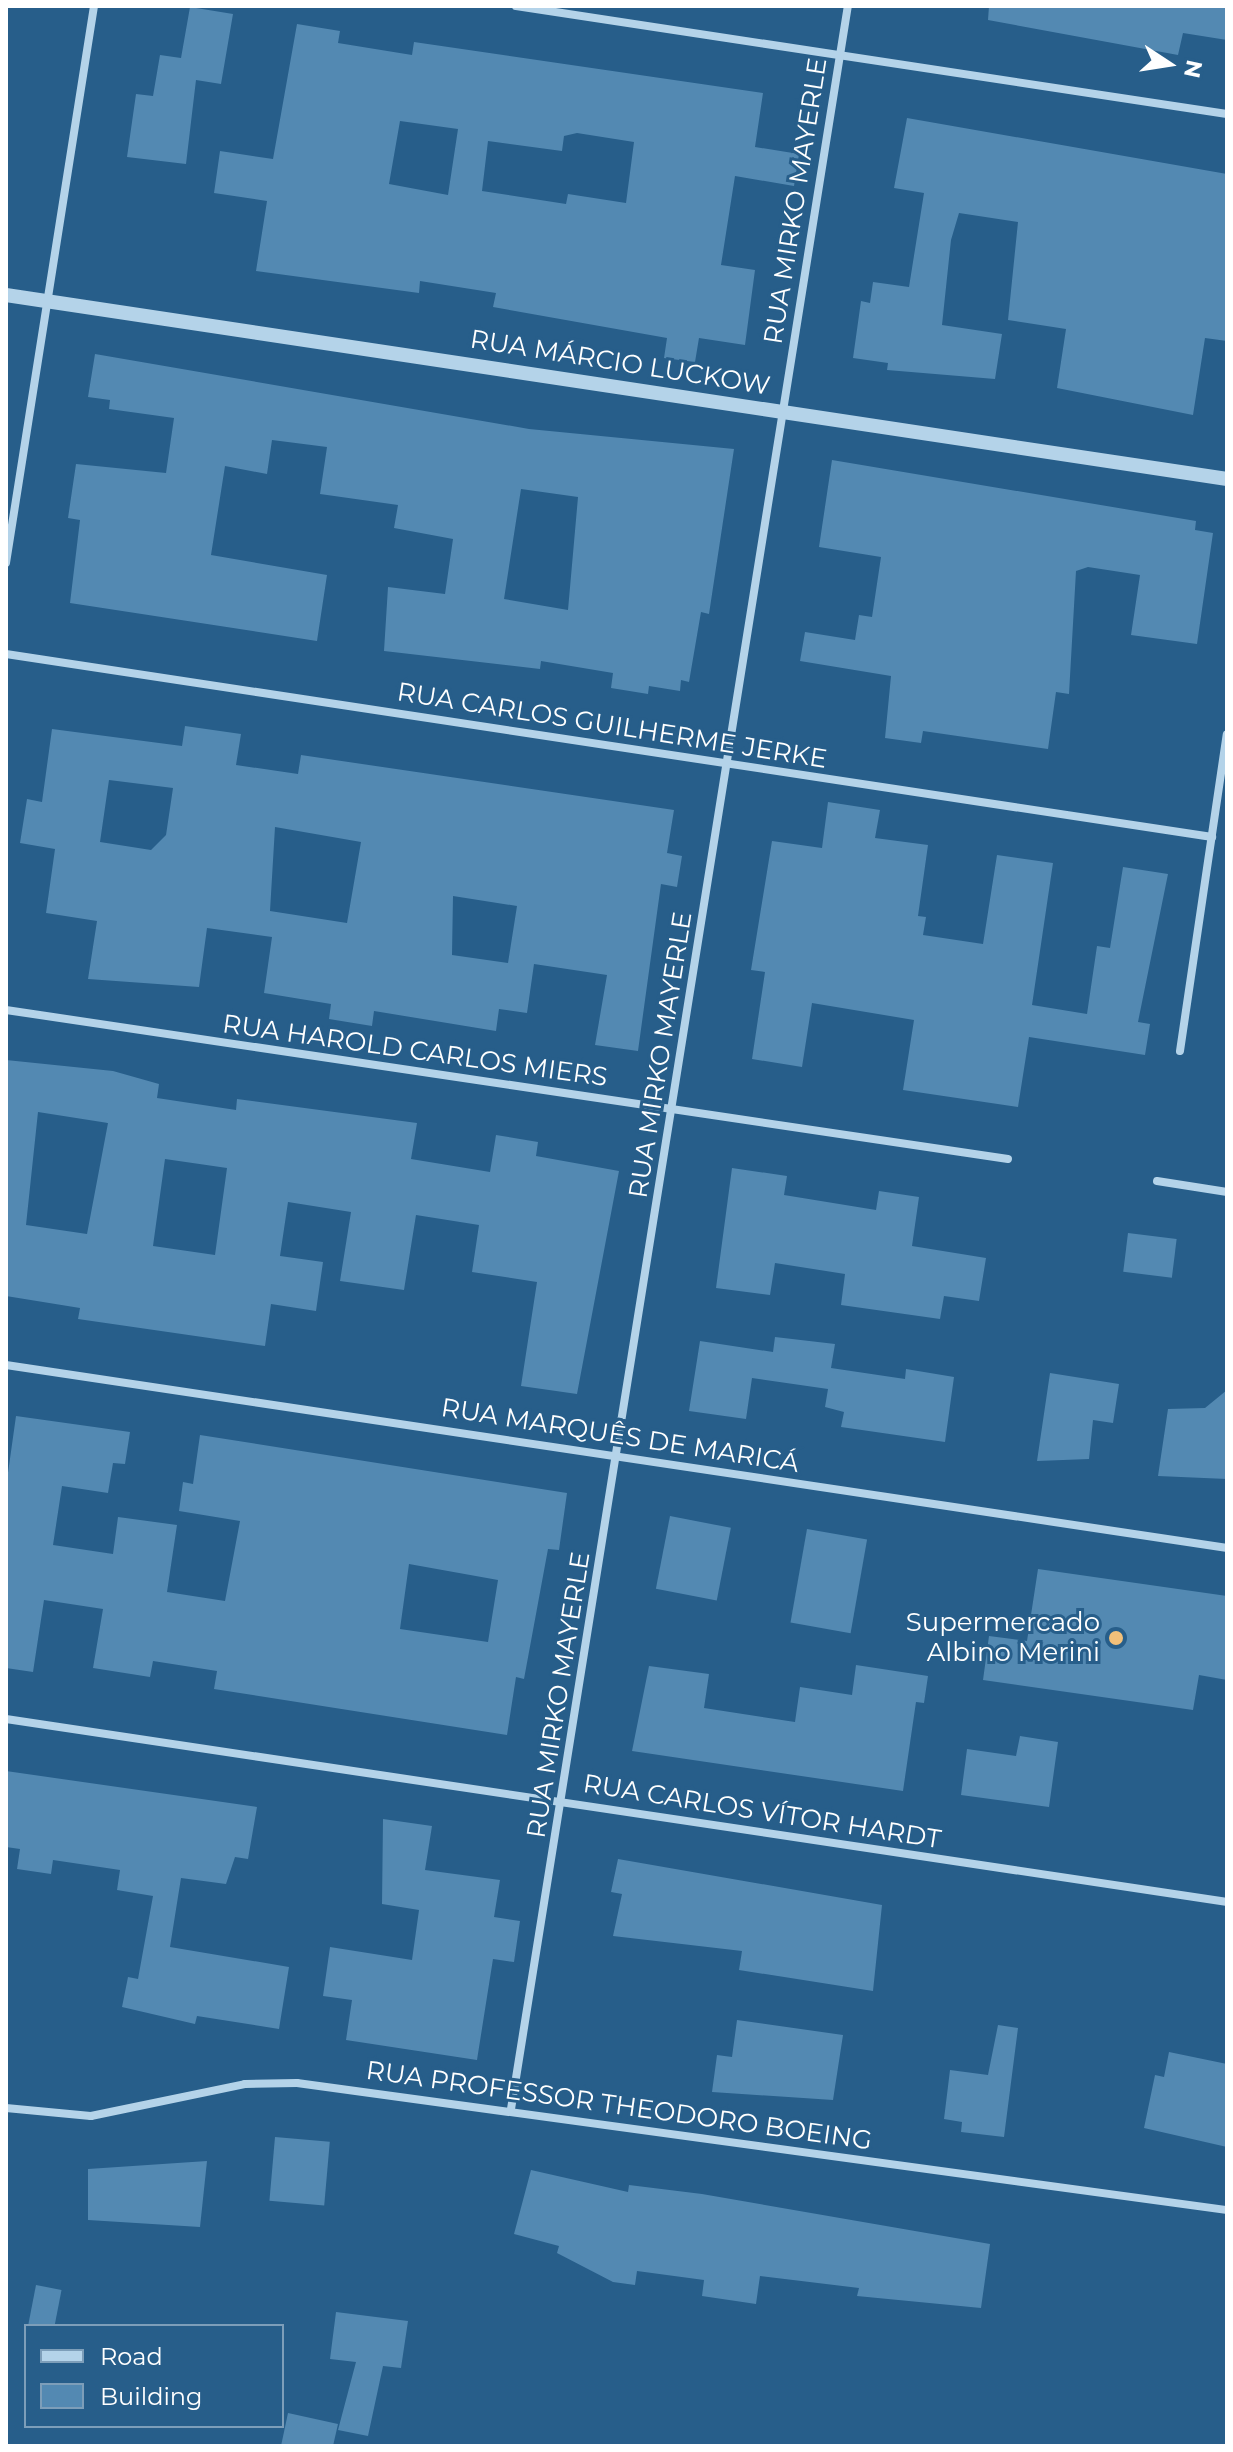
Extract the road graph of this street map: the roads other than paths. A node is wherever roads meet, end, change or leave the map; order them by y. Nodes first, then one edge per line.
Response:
1 (94, 6) edge
2 (516, 6) edge
3 (848, 6) edge
4 (840, 55) junction
5 (1227, 114) edge
6 (6, 295) edge
7 (47, 301) junction
8 (783, 412) junction
9 (1227, 479) edge
10 (6, 563) edge
11 (6, 654) edge
12 (1227, 734) edge
13 (727, 764) junction
14 (1212, 837) junction
15 (6, 1010) edge
16 (1180, 1051) dead end
17 (672, 1109) junction
18 (1008, 1159) dead end
19 (1157, 1181) dead end
20 (1227, 1192) edge
21 (6, 1365) edge
22 (617, 1456) junction
23 (1227, 1548) edge
24 (6, 1719) edge
25 (562, 1802) junction
26 (1227, 1902) edge
27 (6, 2108) edge
28 (511, 2109) junction
29 (1227, 2210) edge

1 - 7 street
2 - 4 street
3 - 4 street, RUA MIRKO MAYERLE
4 - 5 street
4 - 8 street, RUA MIRKO MAYERLE
6 - 7 street, RUA MÁRCIO LUCKOW
7 - 8 street, RUA MÁRCIO LUCKOW
7 - 10 street
8 - 9 street, RUA MÁRCIO LUCKOW
8 - 13 street, RUA MIRKO MAYERLE
11 - 13 street, RUA CARLOS GUILHERME JERKE
12 - 14 street
13 - 14 street, RUA CARLOS GUILHERME JERKE
13 - 17 street, RUA MIRKO MAYERLE
14 - 16 street
15 - 17 street, RUA HAROLD CARLOS MIERS
17 - 18 street, RUA HAROLD CARLOS MIERS
17 - 22 street, RUA MIRKO MAYERLE
19 - 20 street
21 - 22 street, RUA MARQUÊS DE MARICÁ
22 - 23 street, RUA MARQUÊS DE MARICÁ
22 - 25 street, RUA MIRKO MAYERLE
24 - 25 street, RUA CARLOS VÍTOR HARDT
25 - 26 street, RUA CARLOS VÍTOR HARDT
25 - 28 street, RUA MIRKO MAYERLE
27 - 28 street, RUA PROFESSOR THEODORO BOEING
28 - 29 street, RUA PROFESSOR THEODORO BOEING

